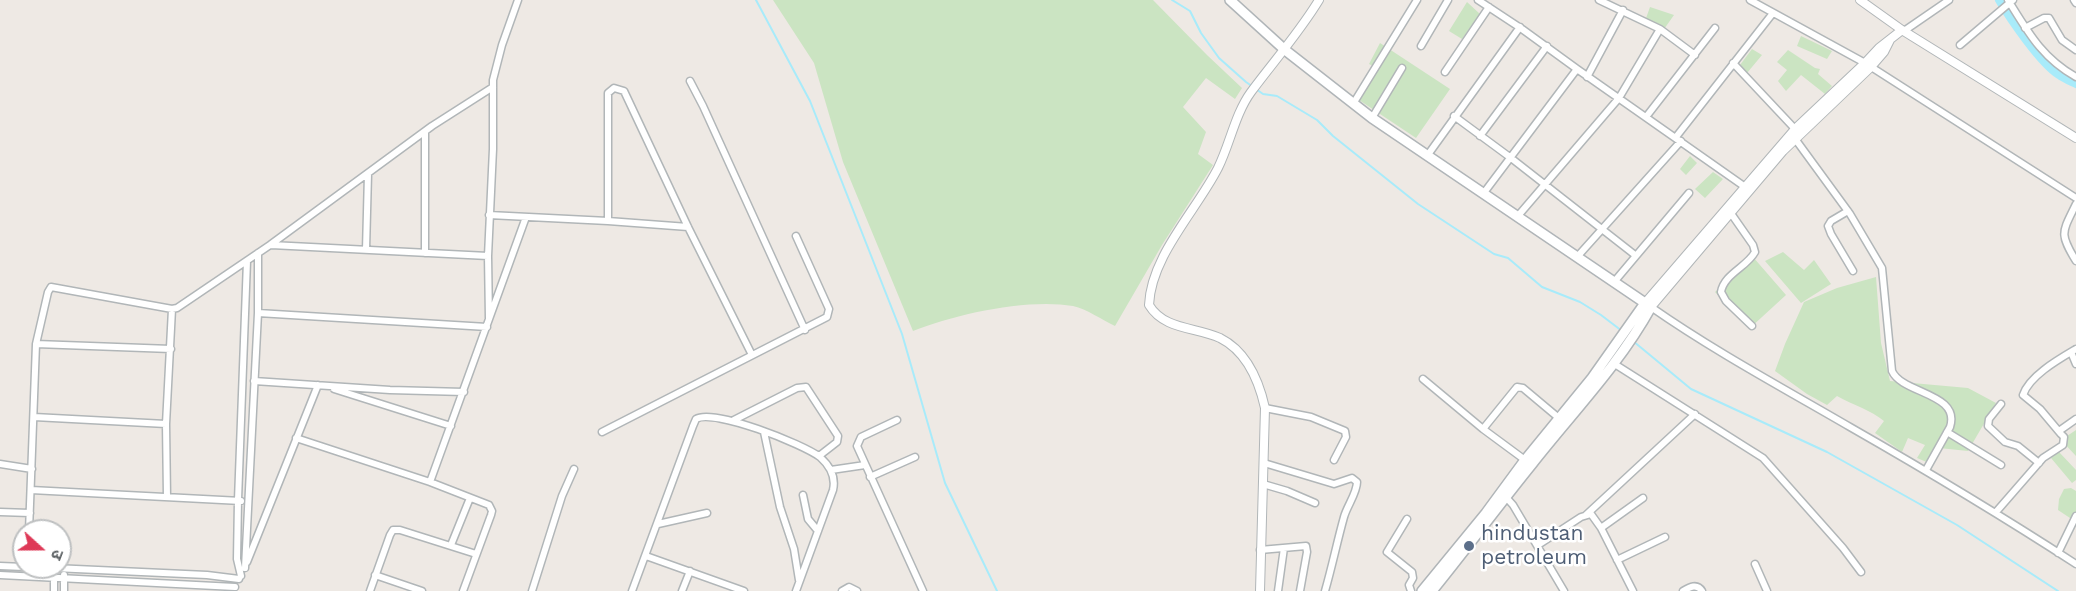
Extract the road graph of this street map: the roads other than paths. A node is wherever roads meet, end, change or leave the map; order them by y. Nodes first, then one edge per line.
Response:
1 (518, 0) edge
2 (1230, 0) edge
3 (1319, 0) edge
4 (1417, 0) edge
5 (1448, 0) edge
6 (1478, 0) edge
7 (1599, 0) edge
8 (1750, 0) edge
9 (1860, 0) edge
10 (1949, 0) edge
11 (2010, 1) edge
12 (1489, 7) junction
13 (1623, 10) junction
14 (1773, 13) junction
15 (1520, 27) junction
16 (1715, 28) dead end
17 (2025, 28) junction
18 (1660, 29) junction
19 (1903, 31) junction
20 (1960, 45) dead end
21 (1421, 46) dead end
22 (1547, 46) junction
23 (1285, 50) junction
24 (2076, 50) edge
25 (1695, 55) junction
26 (1733, 63) junction
27 (1868, 65) junction
28 (1402, 68) dead end
29 (1577, 69) junction
30 (1445, 72) dead end
31 (1587, 76) junction
32 (2076, 77) edge
33 (690, 81) dead end
34 (493, 87) junction
35 (1619, 98) junction
36 (1353, 104) junction
37 (1454, 117) junction
38 (1646, 117) junction
39 (1372, 118) junction
40 (425, 132) junction
41 (1793, 134) junction
42 (1480, 136) junction
43 (2076, 138) edge
44 (1679, 139) junction
45 (1427, 156) junction
46 (1511, 158) junction
47 (368, 174) junction
48 (1545, 185) junction
49 (1747, 188) junction
50 (1689, 193) dead end
51 (1483, 194) junction
52 (2076, 198) edge
53 (2076, 204) edge
54 (1848, 211) junction
55 (1731, 212) junction
56 (489, 215) junction
57 (526, 217) junction
58 (1517, 217) junction
59 (608, 221) junction
60 (688, 227) junction
61 (1601, 228) junction
62 (796, 236) dead end
63 (270, 245) junction
64 (366, 250) junction
65 (258, 253) junction
66 (425, 253) junction
67 (1635, 255) junction
68 (488, 256) junction
69 (1576, 257) junction
70 (247, 261) junction
71 (2076, 261) edge
72 (1853, 271) dead end
73 (1614, 282) junction
74 (1648, 305) junction
75 (172, 309) junction
76 (258, 313) junction
77 (489, 319) junction
78 (1752, 326) dead end
79 (487, 327) junction
80 (805, 330) junction
81 (36, 344) junction
82 (1622, 346) junction
83 (171, 349) junction
84 (2074, 351) edge
85 (752, 355) junction
86 (1613, 363) junction
87 (2076, 364) edge
88 (1424, 380) dead end
89 (254, 381) junction
90 (321, 385) junction
91 (464, 392) junction
92 (2001, 404) dead end
93 (1265, 408) junction
94 (1695, 414) junction
95 (34, 417) junction
96 (2076, 419) edge
97 (734, 420) junction
98 (897, 420) dead end
99 (1560, 420) junction
100 (166, 424) junction
101 (451, 426) junction
102 (1483, 429) junction
103 (2059, 431) junction
104 (602, 432) dead end
105 (764, 432) junction
106 (1947, 432) junction
107 (296, 438) junction
108 (819, 456) junction
109 (915, 458) dead end
110 (1334, 460) dead end
111 (1525, 460) junction
112 (1264, 463) junction
113 (2039, 463) junction
114 (0, 464) edge
115 (865, 465) junction
116 (2001, 465) dead end
117 (32, 468) junction
118 (574, 469) dead end
119 (831, 470) junction
120 (1926, 470) junction
121 (870, 477) junction
122 (430, 482) junction
123 (1263, 484) junction
124 (32, 490) junction
125 (803, 495) dead end
126 (1504, 495) junction
127 (167, 497) junction
128 (470, 498) junction
129 (1643, 498) dead end
130 (238, 500) junction
131 (247, 501) junction
132 (1315, 503) dead end
133 (0, 512) edge
134 (1996, 512) junction
135 (30, 513) junction
136 (707, 513) dead end
137 (1586, 515) junction
138 (2076, 516) edge
139 (30, 519) edge
140 (1407, 519) dead end
141 (658, 524) junction
142 (1601, 528) junction
143 (818, 531) junction
144 (1665, 537) dead end
145 (451, 545) junction
146 (1538, 545) junction
147 (1284, 548) junction
148 (1260, 549) junction
149 (2058, 553) junction
150 (476, 554) junction
151 (646, 556) junction
152 (1617, 560) junction
153 (1755, 564) dead end
154 (2076, 564) edge
155 (72, 568) edge
156 (245, 568) junction
157 (690, 571) junction
158 (1861, 572) dead end
159 (375, 575) junction
160 (240, 578) junction
161 (72, 579) edge
162 (799, 581) junction
163 (235, 589) edge
164 (735, 589) edge
165 (370, 591) edge
166 (422, 591) edge
167 (463, 591) edge
168 (532, 591) edge
169 (632, 591) edge
170 (682, 591) edge
171 (744, 591) edge
172 (796, 591) edge
173 (842, 591) edge
174 (857, 591) edge
175 (923, 591) edge
176 (1260, 591) edge
177 (1278, 591) edge
178 (1300, 591) edge
179 (1325, 591) edge
180 (1411, 591) edge
181 (1422, 591) edge
182 (1432, 591) edge
183 (1564, 591) edge
184 (1633, 591) edge
185 (1683, 591) edge
186 (1702, 591) edge
187 (1767, 591) edge

1 - 34 street
2 - 23 main road
3 - 23 street
4 - 36 street
5 - 21 street
6 - 12 street
7 - 13 street
8 - 14 street
9 - 19 street
10 - 19 street
11 - 17 street
11 - 20 street
12 - 15 street
12 - 30 street
13 - 18 street
13 - 31 street
14 - 26 street
14 - 27 street
15 - 22 street
15 - 37 street
16 - 25 street
17 - 24 street
17 - 32 street
18 - 25 street
18 - 35 street
19 - 27 street
19 - 43 street
22 - 29 street
22 - 42 street
23 - 36 main road
23 - 93 street
25 - 38 street
26 - 41 street
26 - 44 street
27 - 41 street
27 - 52 street
28 - 39 street
29 - 31 street
29 - 46 street
31 - 35 street
33 - 80 street
34 - 40 street
34 - 56 street
35 - 38 street
35 - 48 street
36 - 39 main road
37 - 42 street
37 - 45 street
38 - 44 street
39 - 45 main road
40 - 47 street
40 - 66 street
41 - 49 street
41 - 54 street
42 - 46 street
44 - 49 street
44 - 61 street
45 - 51 main road
46 - 48 street
46 - 51 street
47 - 63 street
47 - 64 street
48 - 58 street
48 - 61 street
49 - 55 street
49 - 74 street
50 - 67 street
51 - 58 main road
53 - 71 street
54 - 72 street
54 - 106 street
55 - 74 street
55 - 78 street
56 - 57 street
56 - 68 street
57 - 59 street
57 - 77 street
58 - 69 main road
59 - 60 street
59 - 60 street
60 - 85 street
61 - 67 street
61 - 69 street
62 - 80 street
63 - 64 street
63 - 65 street
64 - 66 street
65 - 70 street
65 - 76 street
66 - 68 street
67 - 73 street
68 - 77 street
69 - 73 main road
70 - 75 street
70 - 130 street
73 - 74 main road
74 - 82 main road
74 - 120 street
75 - 81 street
75 - 83 street
76 - 79 street
76 - 89 street
77 - 79 street
79 - 91 street
80 - 85 street
81 - 83 street
81 - 95 street
82 - 86 main road
82 - 99 main road
83 - 100 street
84 - 87 street
84 - 103 street
85 - 104 street
86 - 94 street
86 - 126 main road
88 - 102 street
89 - 90 street
89 - 131 street
90 - 91 street
90 - 101 street
90 - 107 street
91 - 101 street
92 - 113 street
93 - 110 street
93 - 112 street
94 - 137 street
94 - 158 street
95 - 100 street
95 - 117 street
96 - 103 street
97 - 105 street
97 - 108 street
97 - 141 street
98 - 115 street
99 - 102 street
99 - 111 main road
100 - 127 street
101 - 122 street
102 - 111 street
103 - 113 street
105 - 108 street
105 - 162 street
106 - 116 street
106 - 120 street
107 - 122 street
107 - 156 street
108 - 119 street
109 - 121 street
111 - 126 main road
112 - 123 street
112 - 179 street
113 - 134 street
114 - 117 street
115 - 119 street
115 - 121 street
117 - 124 street
118 - 168 street
119 - 143 street
120 - 134 street
121 - 175 street
122 - 128 street
123 - 132 street
123 - 148 street
124 - 127 street
124 - 135 street
125 - 143 street
126 - 146 street
126 - 181 main road
126 - 182 main road
127 - 130 street
128 - 145 street
128 - 150 street
129 - 142 street
130 - 131 street
130 - 160 street
131 - 156 street
133 - 135 street
134 - 149 street
135 - 139 street
136 - 141 street
137 - 142 street
137 - 146 street
138 - 149 street
140 - 180 street
141 - 151 street
142 - 152 street
143 - 162 street
144 - 152 street
145 - 150 street
145 - 159 street
146 - 183 street
147 - 148 street
147 - 177 street
147 - 178 street
148 - 176 street
149 - 154 street
150 - 167 street
151 - 157 street
151 - 169 street
152 - 184 street
153 - 187 street
155 - 160 street
156 - 160 street
157 - 164 street
157 - 170 street
159 - 165 street
159 - 166 street
160 - 163 street
161 - 163 street
162 - 172 street
164 - 171 street
173 - 174 street
185 - 186 street

